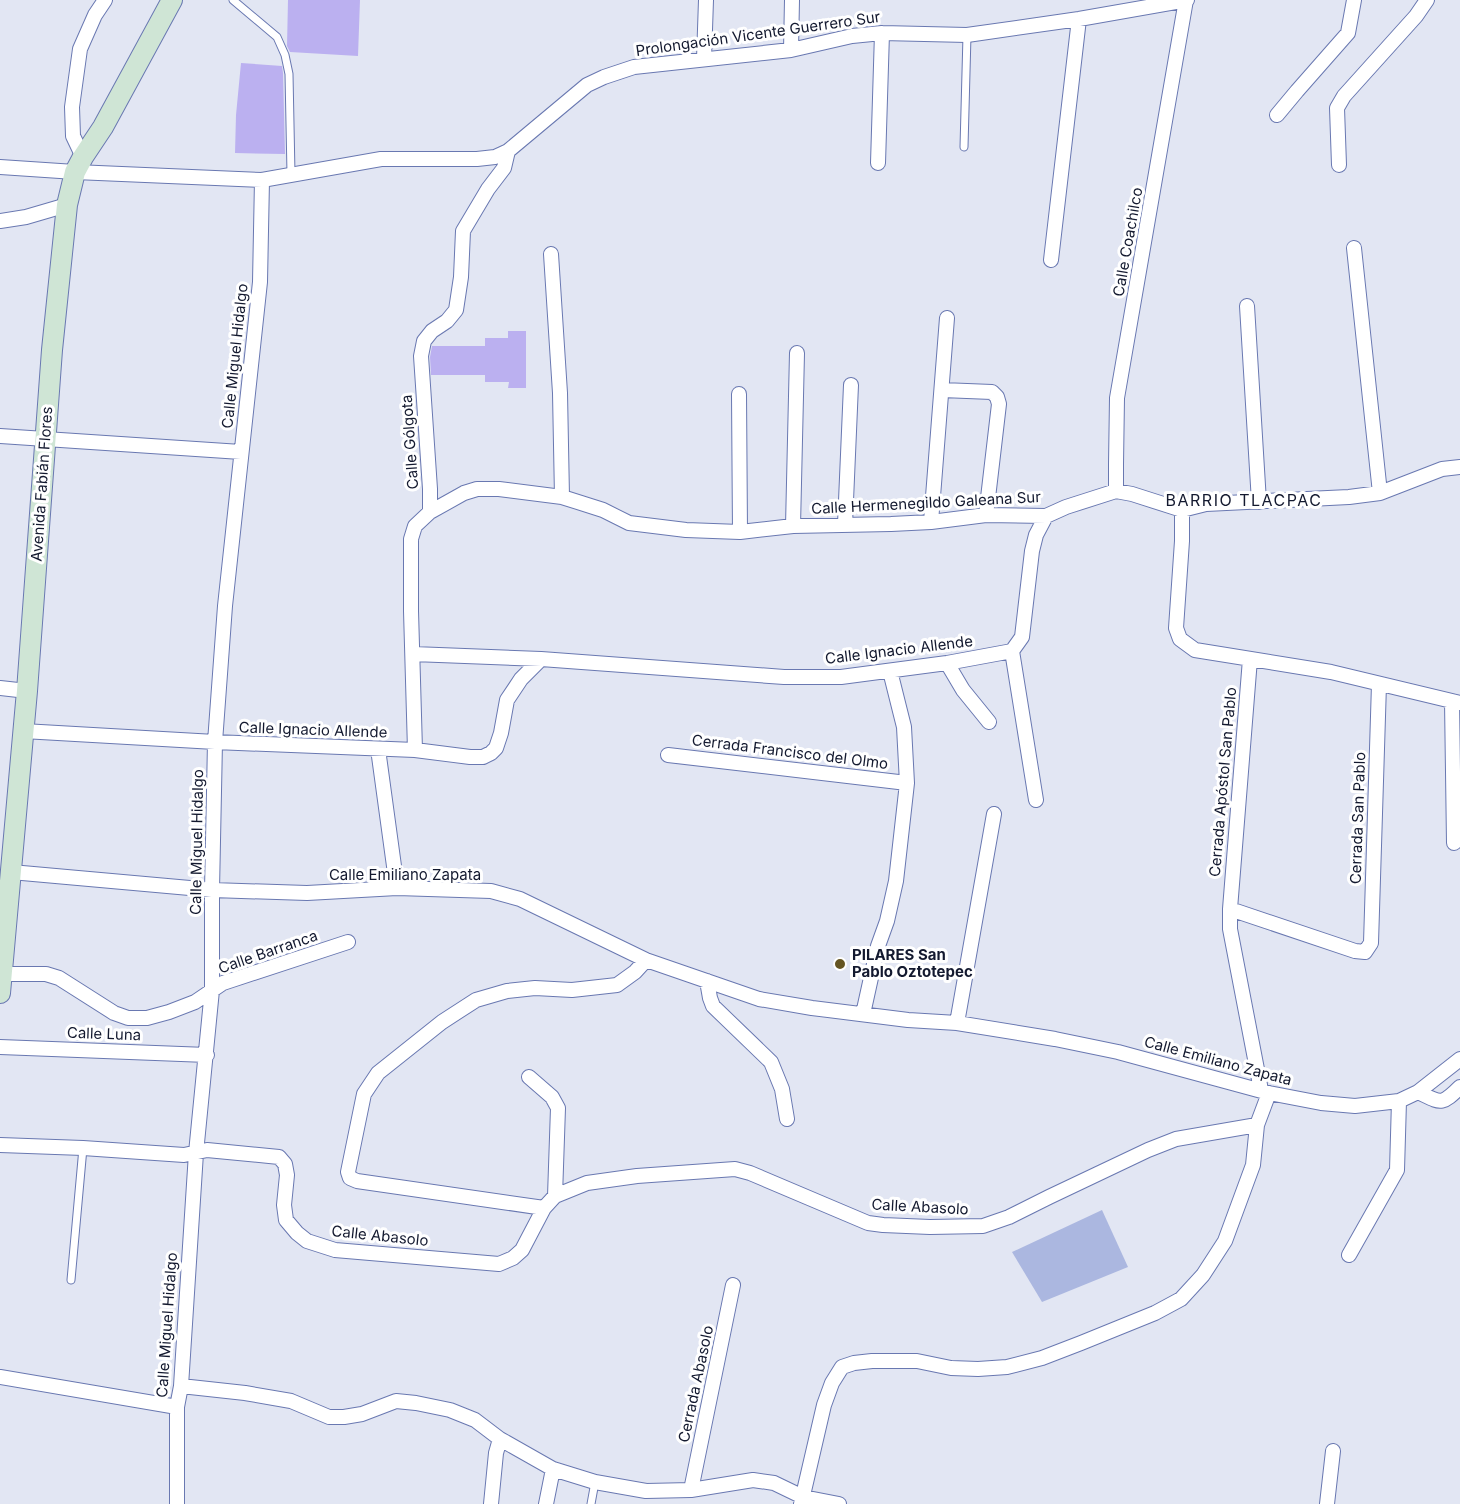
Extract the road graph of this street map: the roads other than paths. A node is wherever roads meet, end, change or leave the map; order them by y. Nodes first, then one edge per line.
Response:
1 (105, 0) edge
2 (172, 0) edge
3 (233, 0) edge
4 (706, 0) edge
5 (792, 0) edge
6 (1187, 0) edge
7 (1354, 0) edge
8 (1427, 0) edge
9 (1079, 19) junction
10 (882, 33) junction
11 (967, 34) junction
12 (791, 50) junction
13 (704, 59) junction
14 (1277, 115) dead end
15 (964, 147) dead end
16 (508, 152) junction
17 (878, 163) dead end
18 (79, 165) junction
19 (1339, 165) dead end
20 (0, 167) edge
21 (291, 174) junction
22 (262, 180) junction
23 (66, 205) junction
24 (0, 221) edge
25 (1354, 248) dead end
26 (551, 254) dead end
27 (1051, 260) dead end
28 (1247, 306) dead end
29 (947, 318) dead end
30 (796, 353) dead end
31 (851, 385) dead end
32 (942, 390) junction
33 (739, 394) dead end
34 (0, 436) edge
35 (45, 439) junction
36 (241, 452) junction
37 (1460, 467) edge
38 (1116, 491) junction
39 (1380, 493) junction
40 (562, 497) junction
41 (1259, 502) junction
42 (1182, 510) junction
43 (430, 512) junction
44 (986, 515) junction
45 (1046, 516) junction
46 (931, 522) junction
47 (845, 524) junction
48 (793, 526) junction
49 (740, 532) junction
50 (1012, 651) junction
51 (413, 654) junction
52 (541, 659) junction
53 (1250, 659) junction
54 (947, 663) junction
55 (890, 671) junction
56 (1379, 684) junction
57 (0, 688) edge
58 (27, 691) junction
59 (1456, 702) edge
60 (989, 722) dead end
61 (23, 731) junction
62 (215, 742) junction
63 (378, 749) junction
64 (415, 750) junction
65 (668, 754) dead end
66 (907, 783) junction
67 (1036, 800) dead end
68 (994, 814) dead end
69 (1454, 843) dead end
70 (11, 873) junction
71 (397, 888) junction
72 (212, 890) junction
73 (1230, 909) junction
74 (348, 942) dead end
75 (646, 960) junction
76 (707, 981) junction
77 (1, 984) edge
78 (212, 990) junction
79 (863, 1014) junction
80 (957, 1023) junction
81 (0, 1047) edge
82 (207, 1055) junction
83 (1460, 1059) edge
84 (529, 1077) dead end
85 (1460, 1087) edge
86 (1265, 1091) junction
87 (1418, 1092) junction
88 (1400, 1101) junction
89 (787, 1119) dead end
90 (1257, 1125) junction
91 (0, 1145) edge
92 (83, 1148) junction
93 (196, 1153) junction
94 (555, 1196) junction
95 (544, 1208) junction
96 (1349, 1255) dead end
97 (71, 1280) dead end
98 (733, 1285) dead end
99 (0, 1377) edge
100 (181, 1386) junction
101 (177, 1407) junction
102 (500, 1439) junction
103 (1333, 1450) dead end
104 (553, 1469) junction
105 (595, 1482) junction
106 (691, 1490) junction
107 (802, 1500) edge
108 (177, 1504) edge
109 (491, 1504) edge
110 (546, 1504) edge
111 (591, 1504) edge
112 (839, 1504) edge
113 (1327, 1504) edge

1 - 18 street
2 - 18 main road, Avenida Fabián Flores
3 - 21 lane
4 - 13 street
5 - 12 street
6 - 9 street, Prolongación Vicente Guerrero Sur
6 - 38 street, Calle Coachilco
7 - 14 street
8 - 19 street
9 - 11 street, Prolongación Vicente Guerrero Sur
9 - 27 street
10 - 11 street, Prolongación Vicente Guerrero Sur
10 - 12 street, Prolongación Vicente Guerrero Sur
10 - 17 street
11 - 15 lane
12 - 13 street, Prolongación Vicente Guerrero Sur
13 - 16 street, Prolongación Vicente Guerrero Sur
16 - 21 street, Prolongación Vicente Guerrero Sur
16 - 43 street, Calle Gólgota
18 - 20 street, Prolongación Vicente Guerrero Sur
18 - 22 street, Prolongación Vicente Guerrero Sur
18 - 23 main road, Avenida Fabián Flores
21 - 22 street, Prolongación Vicente Guerrero Sur
22 - 36 street, Calle Miguel Hidalgo
23 - 24 street
23 - 35 main road, Avenida Fabián Flores
25 - 39 street
26 - 40 street
28 - 41 street
29 - 32 street
30 - 48 street
31 - 47 street
32 - 44 street
32 - 46 street
33 - 49 street
34 - 35 street
35 - 36 street
35 - 58 main road, Avenida Fabián Flores
36 - 62 street, Calle Miguel Hidalgo
37 - 39 street
38 - 42 street
38 - 45 street, Calle Hermenegildo Galeana Sur
39 - 41 street
40 - 43 street, Calle Hermenegildo Galeana Sur
40 - 49 street, Calle Hermenegildo Galeana Sur
41 - 42 street
42 - 53 street
43 - 51 street
44 - 45 street, Calle Hermenegildo Galeana Sur
44 - 46 street, Calle Hermenegildo Galeana Sur
45 - 50 street
46 - 47 street, Calle Hermenegildo Galeana Sur
47 - 48 street, Calle Hermenegildo Galeana Sur
48 - 49 street, Calle Hermenegildo Galeana Sur
50 - 54 street, Calle Ignacio Allende
50 - 67 street
51 - 52 street, Calle Ignacio Allende
51 - 64 street
52 - 55 street, Calle Ignacio Allende
52 - 64 street, Calle Ignacio Allende
53 - 56 street
53 - 73 street, Cerrada Apóstol San Pablo
54 - 55 street, Calle Ignacio Allende
54 - 60 street
55 - 66 street
56 - 59 street
56 - 73 street, Cerrada San Pablo
57 - 58 street
58 - 61 main road, Avenida Fabián Flores
59 - 69 street
61 - 62 street, Calle Ignacio Allende
61 - 70 main road, Avenida Fabián Flores
62 - 63 street, Calle Ignacio Allende
62 - 72 street, Calle Miguel Hidalgo
63 - 64 street, Calle Ignacio Allende
63 - 71 street
65 - 66 street, Cerrada Francisco del Olmo
66 - 79 street
68 - 80 street
70 - 72 street, Calle Emiliano Zapata
70 - 77 main road, Avenida Fabián Flores
71 - 72 street, Calle Emiliano Zapata
71 - 75 street, Calle Emiliano Zapata
72 - 78 street, Calle Miguel Hidalgo
73 - 86 street, Cerrada Apóstol San Pablo
74 - 78 street, Calle Barranca
75 - 76 street, Calle Emiliano Zapata
75 - 95 street
76 - 79 street, Calle Emiliano Zapata
76 - 89 street
77 - 78 street, Calle Barranca
78 - 82 street, Calle Miguel Hidalgo
79 - 80 street, Calle Emiliano Zapata
80 - 86 street, Calle Emiliano Zapata
81 - 82 street, Calle Luna
82 - 93 street, Calle Miguel Hidalgo
83 - 87 street, Calle Emiliano Zapata
84 - 94 street
85 - 87 street
86 - 88 street, Calle Emiliano Zapata
86 - 90 street
87 - 88 street, Calle Emiliano Zapata
88 - 96 street
90 - 94 street, Calle Abasolo
90 - 107 street
91 - 92 street, Calle Abasolo
92 - 93 street, Calle Abasolo
92 - 97 lane
93 - 95 street, Calle Abasolo
93 - 100 street, Calle Miguel Hidalgo
94 - 95 street, Calle Abasolo
98 - 106 street, Cerrada Abasolo
99 - 101 street
100 - 101 street, Calle Miguel Hidalgo
100 - 102 street
101 - 108 street, Calle Miguel Hidalgo
102 - 104 street
102 - 109 street
103 - 113 street
104 - 105 street
104 - 110 street
105 - 106 street
105 - 111 lane
106 - 107 street
107 - 112 street

